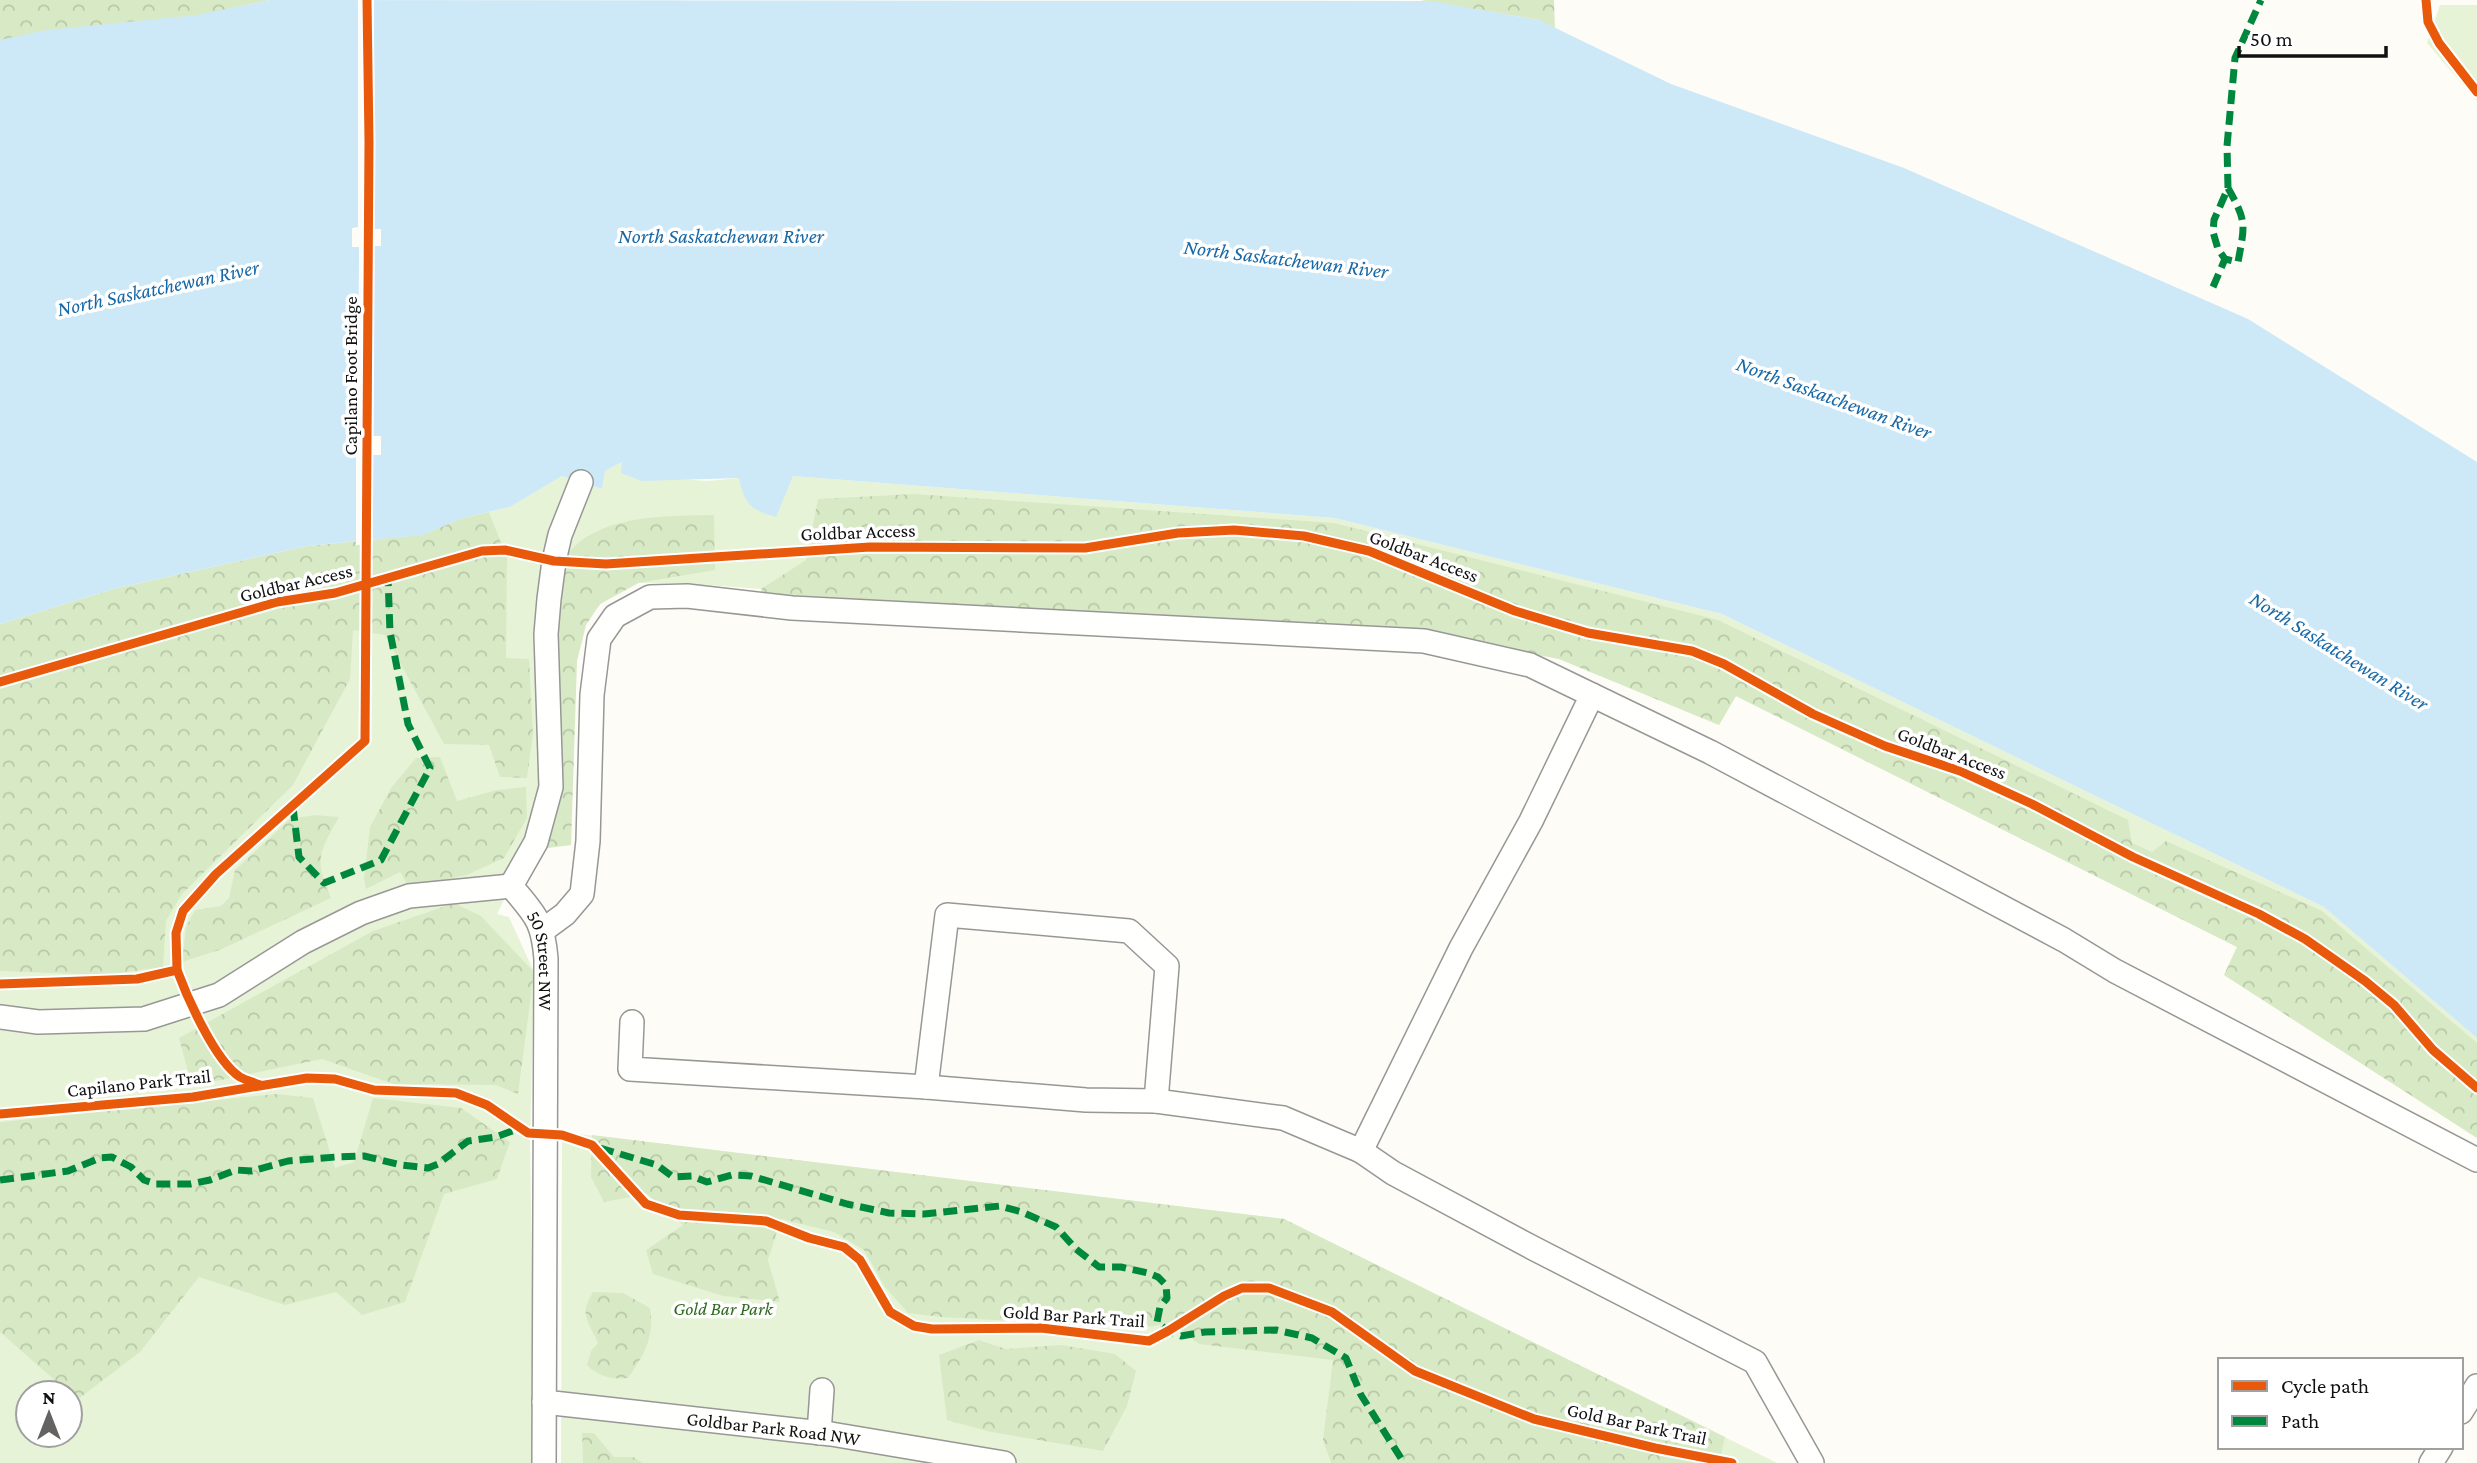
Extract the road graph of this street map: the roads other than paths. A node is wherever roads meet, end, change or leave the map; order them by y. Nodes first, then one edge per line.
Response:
1 (581, 482) dead end
2 (1592, 695) junction
3 (511, 886) junction
4 (542, 931) junction
5 (0, 1017) edge
6 (632, 1022) dead end
7 (926, 1087) junction
8 (1156, 1101) junction
9 (1361, 1151) junction
10 (2477, 1160) edge
11 (2477, 1386) edge
12 (822, 1390) dead end
13 (544, 1402) junction
14 (2463, 1409) edge
15 (819, 1433) junction
16 (544, 1463) edge
17 (1004, 1463) edge
18 (1812, 1463) edge

1 - 3 street
2 - 4 street
2 - 9 street
2 - 10 street
3 - 4 street, 50 Street NW
3 - 5 street
4 - 13 street, 50 Street NW
6 - 7 street
7 - 8 street
7 - 8 street
8 - 9 street
9 - 18 street
11 - 14 street
12 - 15 street
13 - 15 street, Goldbar Park Road NW
13 - 16 street, 50 Street NW
15 - 17 street, Goldbar Park Road NW

